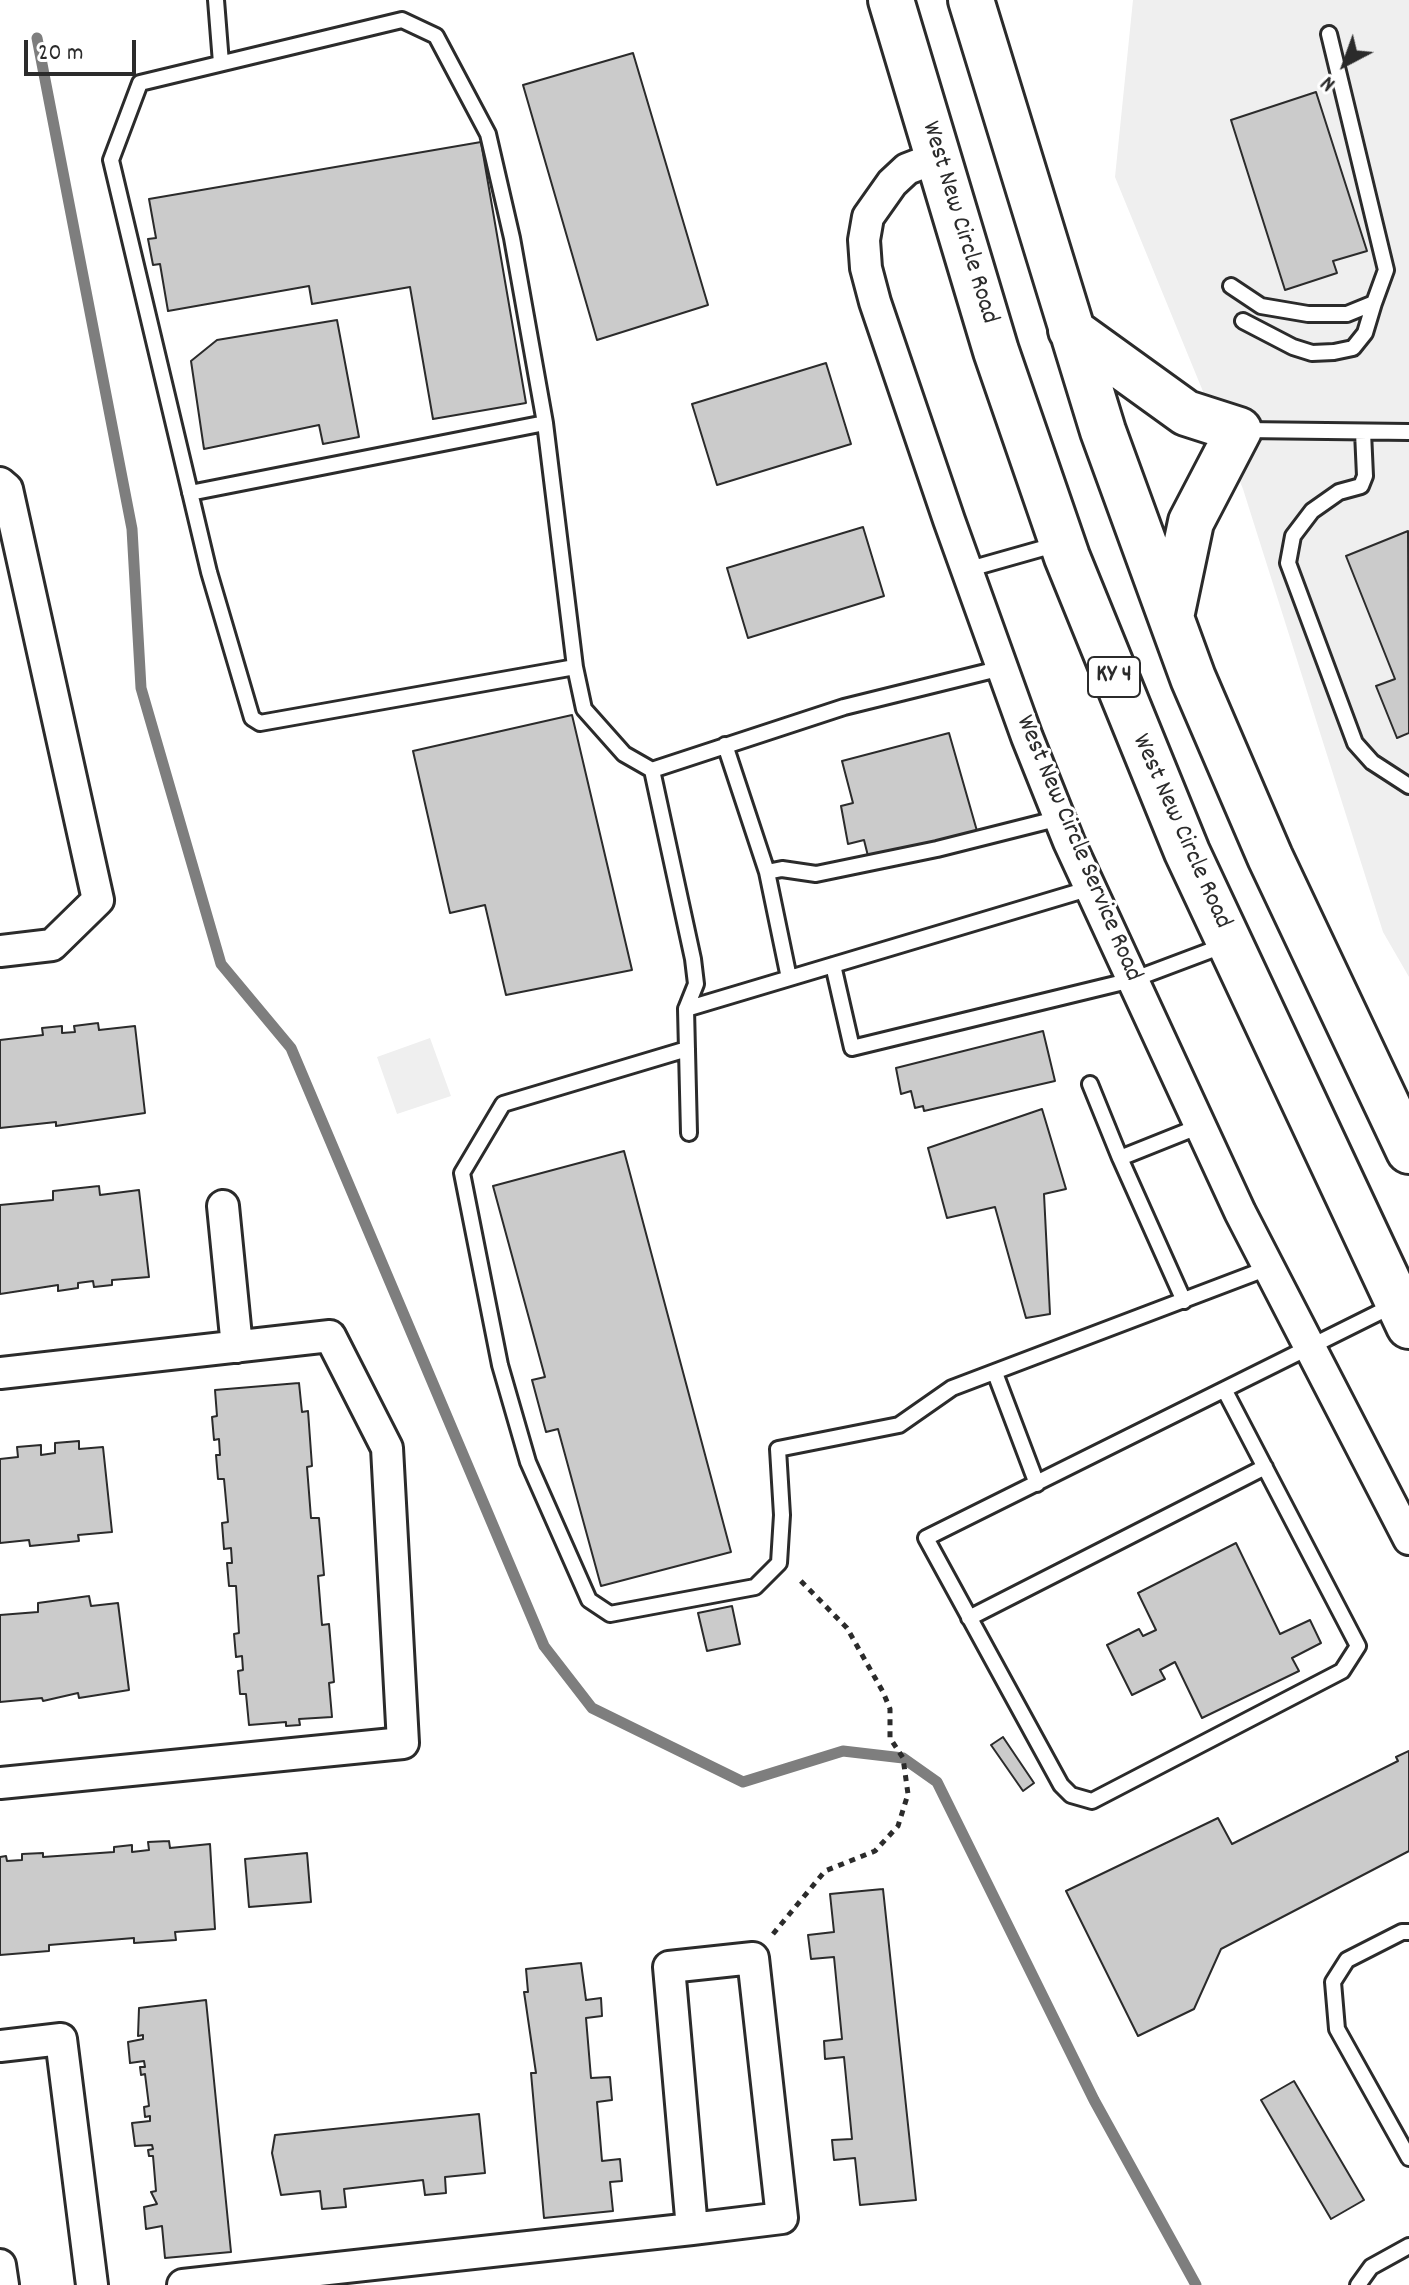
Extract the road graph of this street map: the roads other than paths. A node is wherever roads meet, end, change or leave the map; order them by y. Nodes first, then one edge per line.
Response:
1 (216, 0) edge
2 (891, 0) edge
3 (971, 0) edge
4 (1329, 34) dead end
5 (221, 63) junction
6 (940, 164) junction
7 (1231, 286) dead end
8 (1374, 303) junction
9 (1243, 321) dead end
10 (1071, 330) junction
11 (545, 423) junction
12 (1239, 430) junction
13 (1363, 432) junction
14 (1409, 432) edge
15 (0, 483) edge
16 (190, 493) junction
17 (1061, 543) junction
18 (966, 570) junction
19 (1171, 617) junction
20 (575, 667) junction
21 (1002, 668) junction
22 (725, 745) junction
23 (652, 770) junction
24 (1409, 786) edge
25 (1060, 818) junction
26 (767, 872) junction
27 (1091, 888) junction
28 (1229, 943) junction
29 (0, 951) edge
30 (833, 965) junction
31 (789, 978) junction
32 (1132, 980) junction
33 (686, 1009) junction
34 (687, 1049) junction
35 (1090, 1084) dead end
36 (1200, 1126) junction
37 (689, 1133) dead end
38 (1409, 1151) edge
39 (1120, 1158) junction
40 (223, 1206) dead end
41 (1268, 1268) junction
42 (1184, 1301) junction
43 (1402, 1315) edge
44 (237, 1347) junction
45 (1309, 1350) junction
46 (0, 1373) edge
47 (995, 1373) junction
48 (1225, 1391) junction
49 (1265, 1467) junction
50 (1037, 1484) junction
51 (1409, 1539) edge
52 (969, 1618) junction
53 (0, 1783) edge
54 (1409, 1932) edge
55 (0, 2046) edge
56 (1409, 2158) edge
57 (692, 2229) junction
58 (1409, 2246) edge
59 (0, 2265) edge
60 (3, 2285) edge
61 (92, 2285) edge
62 (183, 2285) edge
63 (1358, 2285) edge

1 - 5 lane
2 - 6 highway, West New Circle Road / KY 4
3 - 10 highway
4 - 8 lane
5 - 11 lane
5 - 16 lane
6 - 17 highway, West New Circle Road / KY 4
6 - 18 street, West New Circle Service Road
7 - 8 lane
8 - 9 lane
10 - 12 highway
10 - 19 highway
11 - 16 lane
11 - 20 lane
12 - 13 lane
12 - 19 highway
13 - 14 lane
13 - 24 lane
15 - 29 street
16 - 20 lane
17 - 18 lane
17 - 28 highway, West New Circle Road / KY 4
18 - 21 street, West New Circle Service Road
19 - 38 highway
20 - 23 lane
21 - 22 lane
21 - 25 street, West New Circle Service Road
22 - 23 lane
22 - 26 lane
23 - 33 lane
25 - 26 lane
25 - 27 street, West New Circle Service Road
26 - 31 lane
27 - 30 lane
27 - 32 street, West New Circle Service Road
28 - 32 lane
28 - 43 highway, West New Circle Road / KY 4
30 - 31 lane
30 - 32 lane
31 - 33 lane
32 - 36 street, West New Circle Service Road
33 - 34 lane
34 - 37 lane
34 - 47 lane
35 - 39 lane
36 - 39 lane
36 - 41 street, West New Circle Service Road
39 - 42 lane
40 - 44 street
41 - 42 lane
41 - 45 street, West New Circle Service Road
42 - 47 lane
43 - 45 lane
44 - 46 street
44 - 53 street
45 - 48 lane
45 - 51 street, West New Circle Service Road
47 - 50 lane
48 - 49 lane
48 - 50 lane
49 - 52 lane
49 - 52 lane
50 - 52 lane
54 - 56 lane
55 - 61 street
57 - 57 street
57 - 62 street
58 - 63 lane
59 - 60 street

